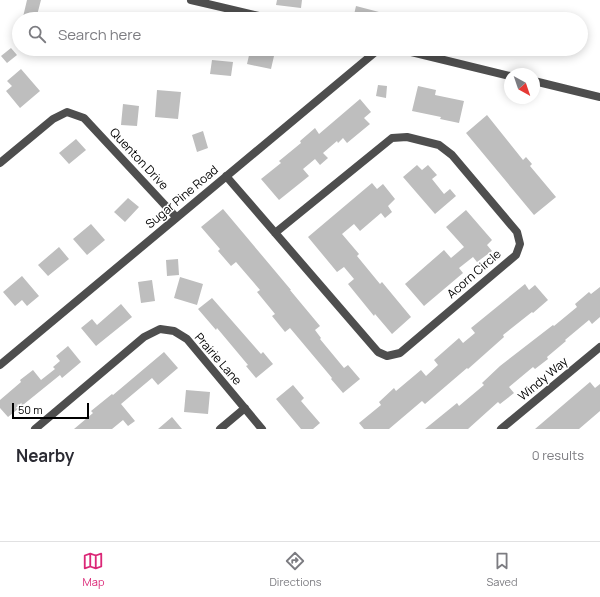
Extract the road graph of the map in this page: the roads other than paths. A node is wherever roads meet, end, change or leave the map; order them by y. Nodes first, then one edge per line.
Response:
1 (191, 0) edge
2 (242, 12) edge
3 (371, 56) edge
4 (428, 56) edge
5 (504, 75) edge
6 (540, 82) edge
7 (600, 97) edge
8 (0, 163) edge
9 (226, 176) junction
10 (176, 217) junction
11 (275, 233) junction
12 (599, 349) edge
13 (0, 365) edge
14 (245, 408) junction
15 (35, 429) edge
16 (220, 429) edge
17 (262, 429) edge
18 (501, 429) edge

1 - 2 street
3 - 9 street, Sugar Pine Road
4 - 5 street
6 - 7 street
8 - 10 street, Quenton Drive
9 - 10 street, Sugar Pine Road
9 - 11 street, Acorn Circle
10 - 13 street, Sugar Pine Road
11 - 11 street, Acorn Circle
12 - 18 street, Windy Way
14 - 15 street, Prairie Lane
14 - 16 street
14 - 17 street, Prairie Lane

